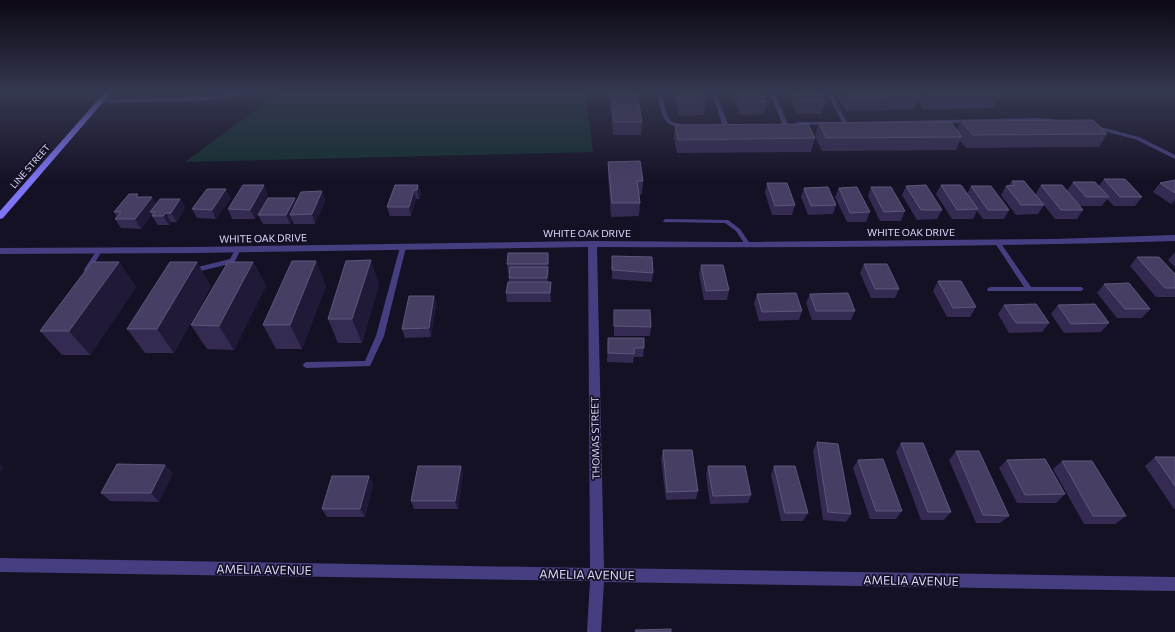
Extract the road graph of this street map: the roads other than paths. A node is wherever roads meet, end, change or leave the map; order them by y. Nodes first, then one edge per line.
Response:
1 (82, 122) edge
2 (671, 122) edge
3 (830, 122) edge
4 (718, 124) edge
5 (725, 124) joint
6 (732, 124) edge
7 (777, 124) edge
8 (784, 124) joint
9 (688, 125) edge
10 (1086, 125) edge
11 (1175, 157) edge
12 (0, 216) edge
13 (666, 221) dead end
14 (1175, 238) edge
15 (998, 243) junction
16 (592, 244) junction
17 (748, 245) junction
18 (403, 247) junction
19 (238, 249) junction
20 (0, 251) edge
21 (99, 251) junction
22 (200, 269) dead end
23 (87, 270) edge
24 (990, 289) dead end
25 (1029, 289) junction
26 (1082, 289) dead end
27 (307, 365) dead end
28 (0, 565) edge
29 (597, 575) junction
30 (1175, 584) edge
31 (594, 632) edge

1 - 12 street, LINE STREET
2 - 9 lane
3 - 8 lane
4 - 5 lane
5 - 6 lane
7 - 8 lane
10 - 11 lane
13 - 17 lane
14 - 15 street, WHITE OAK DRIVE
15 - 17 street, WHITE OAK DRIVE
15 - 25 lane
16 - 17 street, WHITE OAK DRIVE
16 - 18 street, WHITE OAK DRIVE
16 - 29 street, THOMAS STREET
18 - 19 street, WHITE OAK DRIVE
18 - 27 lane
19 - 21 street, WHITE OAK DRIVE
19 - 22 lane
20 - 21 street, WHITE OAK DRIVE
21 - 23 lane
24 - 25 lane
25 - 26 lane
28 - 29 street, AMELIA AVENUE
29 - 30 street, AMELIA AVENUE
29 - 31 street, THOMAS STREET

